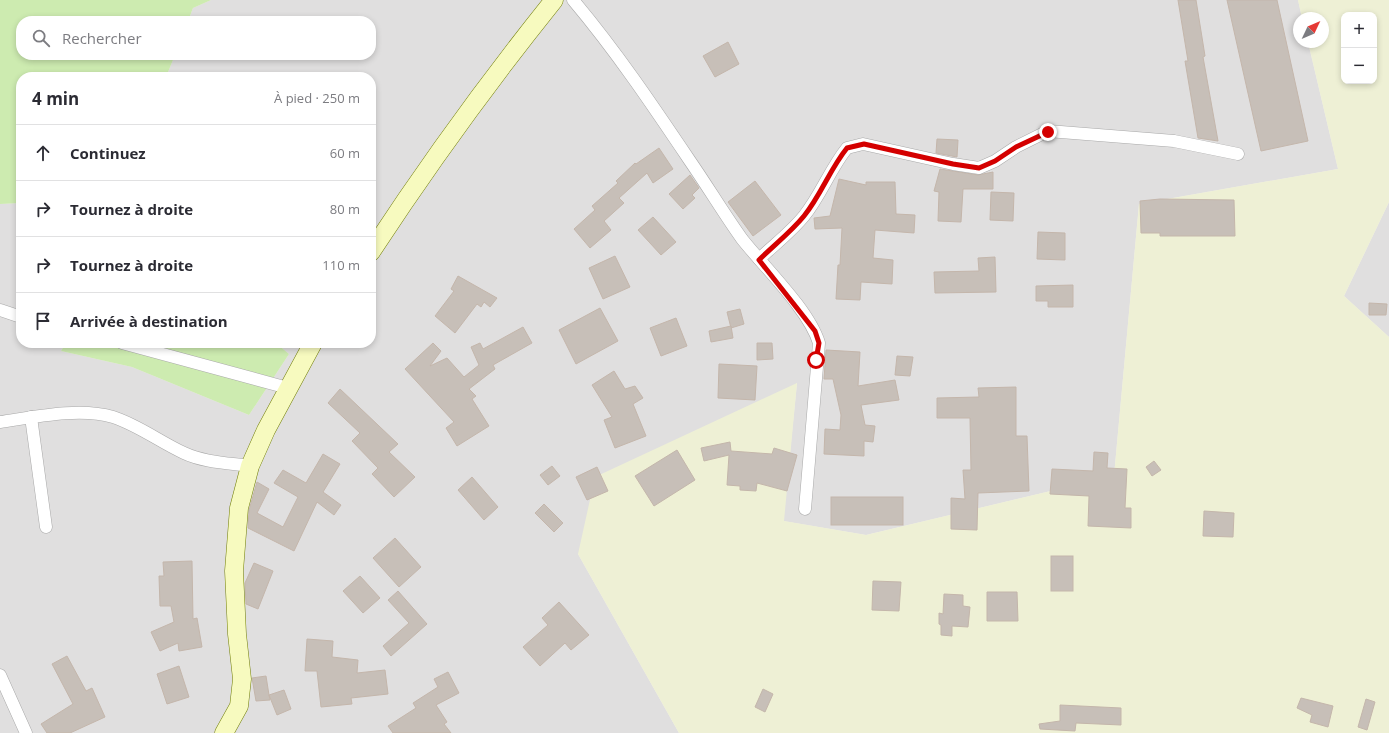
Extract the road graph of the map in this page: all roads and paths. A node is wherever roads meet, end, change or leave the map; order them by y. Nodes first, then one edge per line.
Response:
1 (554, 0) edge
2 (573, 0) edge
3 (1238, 154) dead end
4 (376, 244) edge
5 (759, 260) junction
6 (0, 310) edge
7 (16, 315) edge
8 (140, 348) edge
9 (310, 348) edge
10 (288, 388) junction
11 (31, 417) junction
12 (0, 422) edge
13 (250, 466) junction
14 (805, 509) dead end
15 (46, 527) dead end
16 (0, 675) edge
17 (26, 733) edge
18 (224, 733) edge

1 - 4 street
2 - 5 street
3 - 5 street
5 - 14 street
6 - 7 street
8 - 10 street
9 - 10 street
10 - 13 street
11 - 12 street
11 - 13 street
11 - 15 street
13 - 18 street
16 - 17 street

